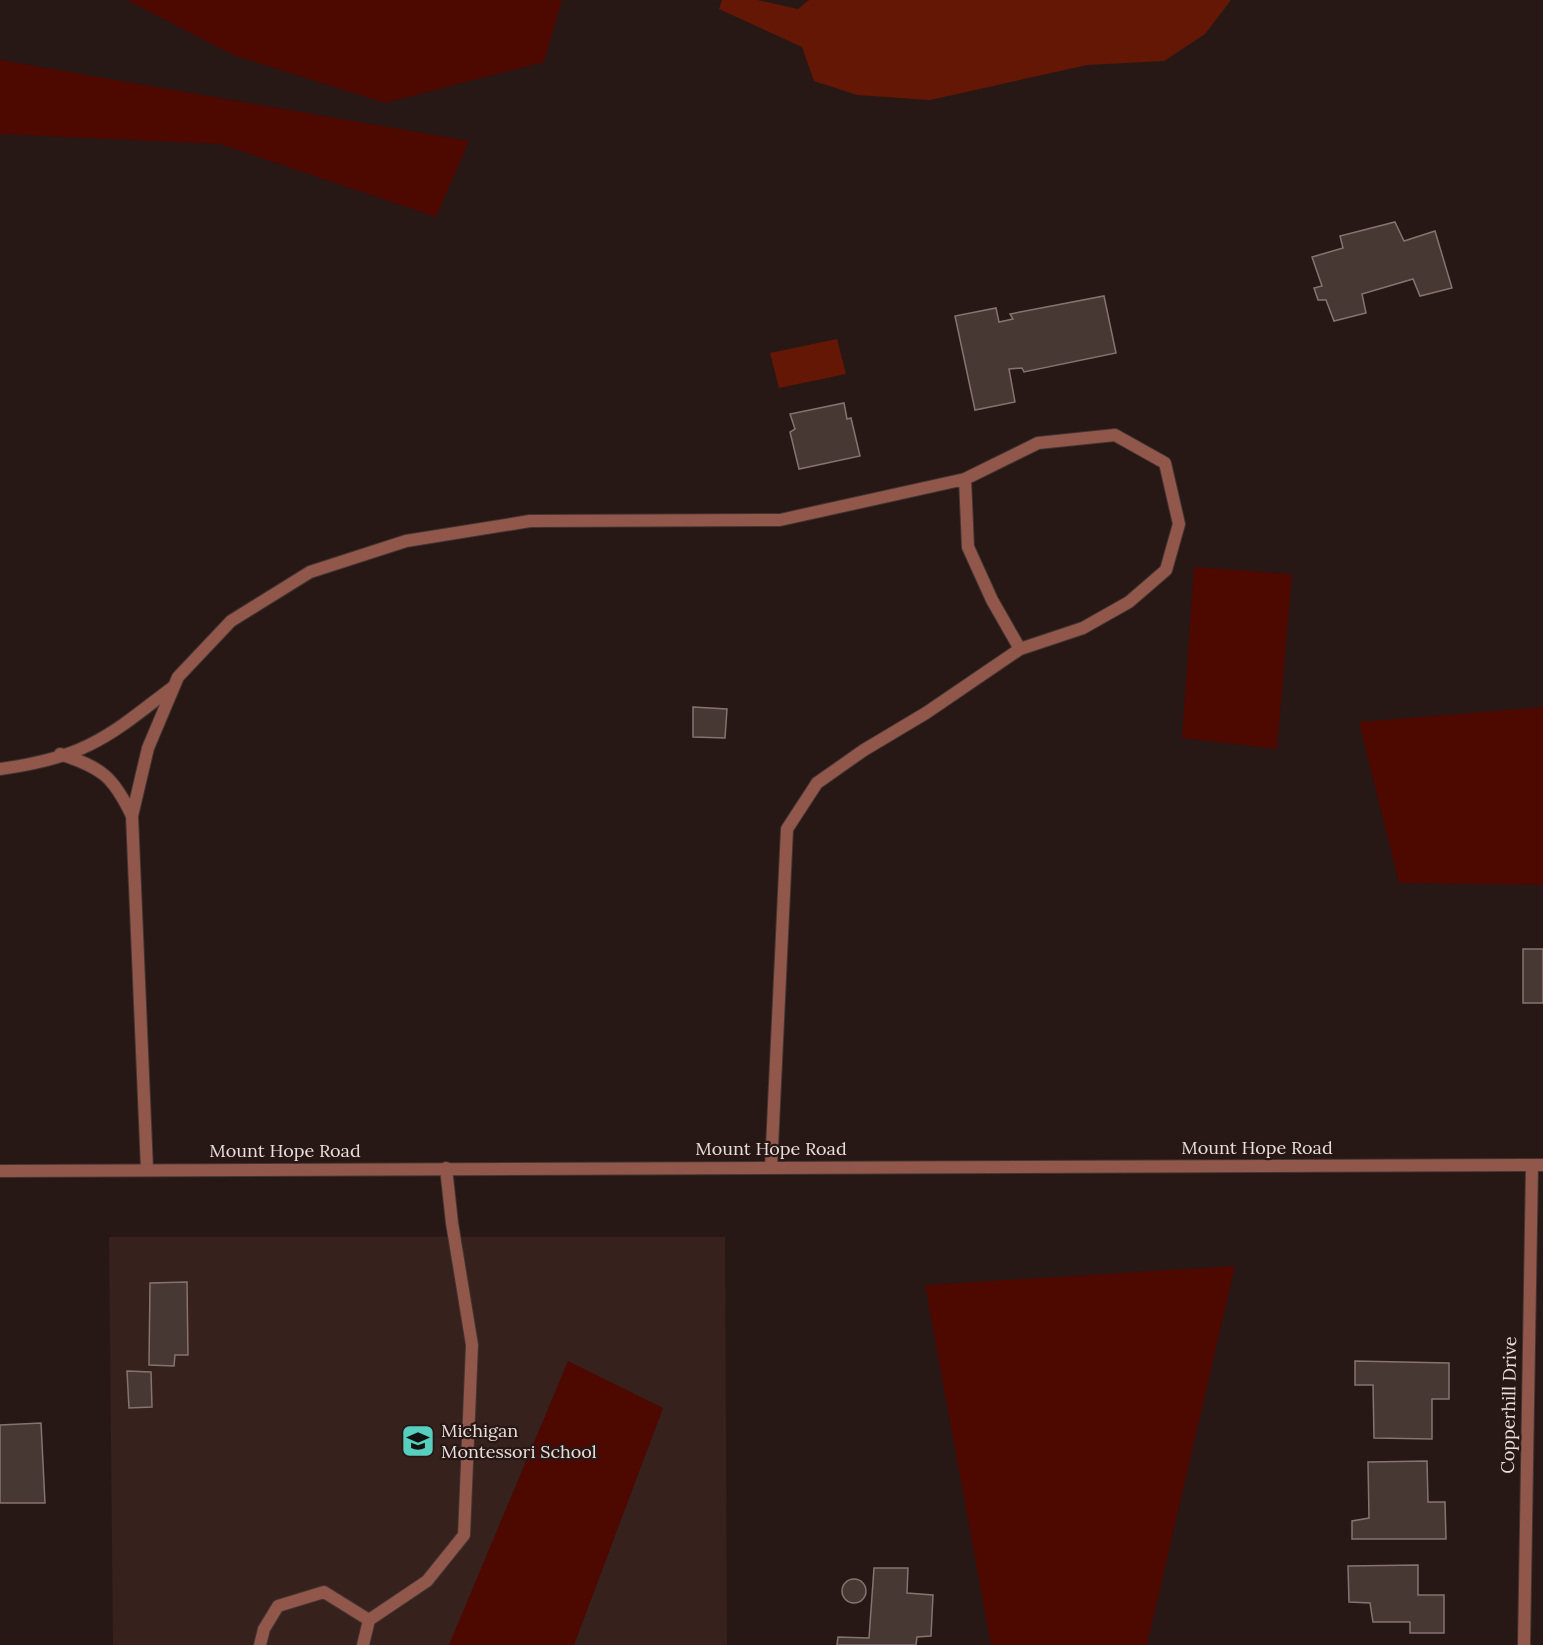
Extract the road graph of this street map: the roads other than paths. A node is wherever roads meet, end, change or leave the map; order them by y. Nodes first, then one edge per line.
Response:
1 (965, 479) junction
2 (1020, 649) junction
3 (174, 686) junction
4 (60, 754) junction
5 (0, 769) edge
6 (132, 816) junction
7 (1537, 1166) edge
8 (446, 1168) junction
9 (771, 1168) junction
10 (147, 1169) junction
11 (0, 1171) edge
12 (369, 1620) junction
13 (260, 1645) edge
14 (363, 1645) edge
15 (1524, 1645) edge

1 - 2 street
1 - 2 street
1 - 3 street
2 - 9 street
3 - 4 street
3 - 6 street
4 - 5 street
4 - 6 street
6 - 10 street
7 - 9 street, Mount Hope Road
7 - 15 street, Copperhill Drive
8 - 9 street, Mount Hope Road
8 - 10 street, Mount Hope Road
8 - 12 street
10 - 11 street, Mount Hope Road
12 - 13 street
12 - 14 street

